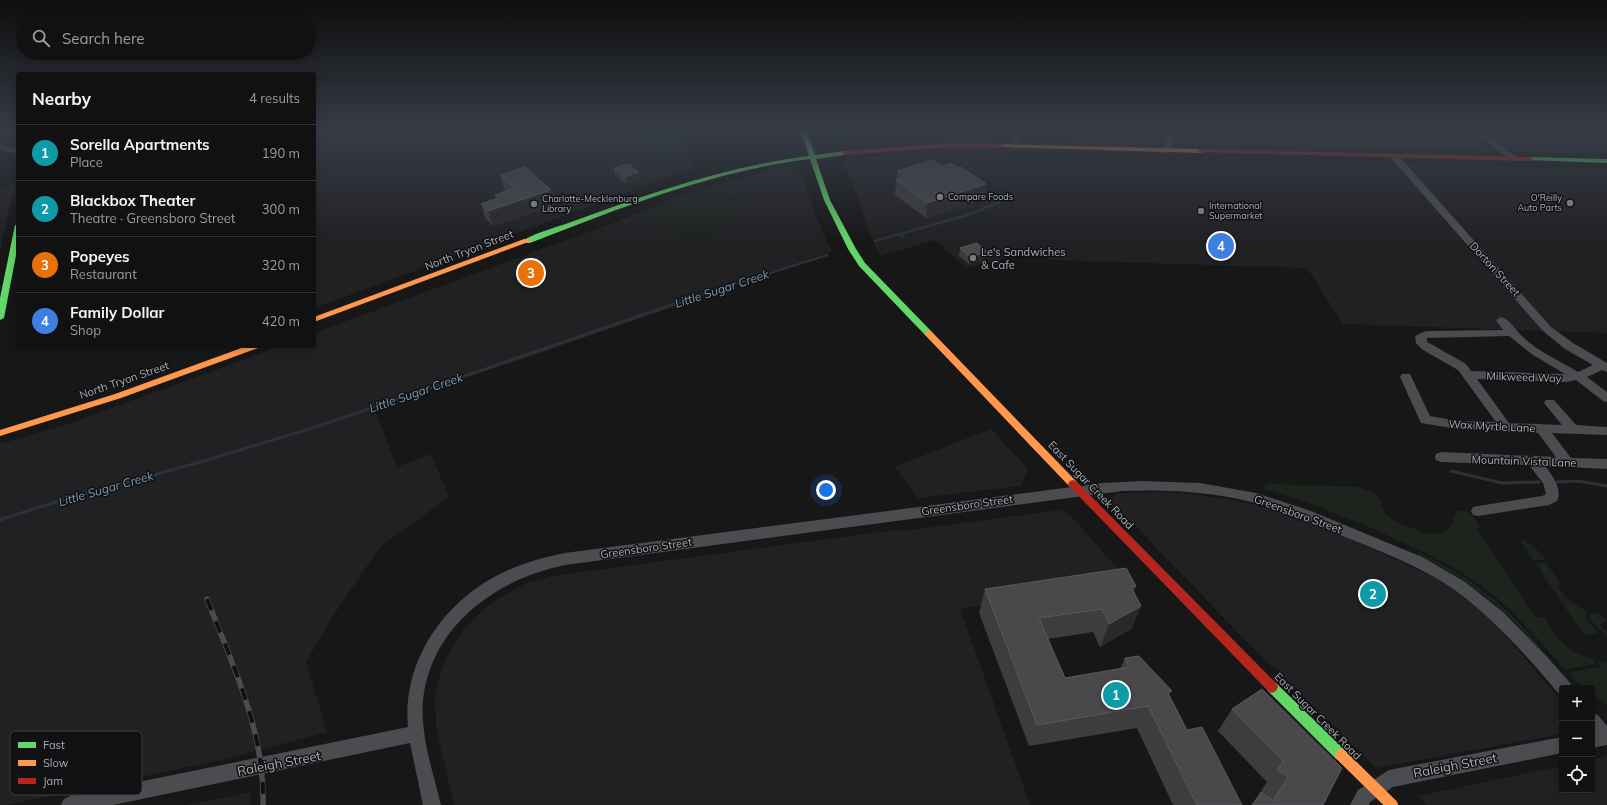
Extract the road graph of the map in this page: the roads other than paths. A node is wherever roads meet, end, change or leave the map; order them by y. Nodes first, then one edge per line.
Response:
1 (718, 168) edge
2 (815, 168) edge
3 (1404, 168) edge
4 (16, 248) edge
5 (14, 269) edge
6 (0, 318) edge
7 (316, 319) edge
8 (1501, 320) dead end
9 (1513, 334) junction
10 (226, 348) edge
11 (250, 348) edge
12 (1605, 366) edge
13 (1468, 375) junction
14 (1577, 376) junction
15 (1406, 377) dead end
16 (1607, 398) edge
17 (1550, 403) dead end
18 (0, 423) edge
19 (1506, 427) junction
20 (1541, 428) junction
21 (1572, 429) junction
22 (1607, 431) edge
23 (0, 433) edge
24 (1442, 457) dead end
25 (1533, 461) junction
26 (1567, 462) junction
27 (1607, 464) edge
28 (1079, 490) junction
29 (1478, 511) dead end
30 (1561, 685) edge
31 (1595, 726) edge
32 (416, 733) junction
33 (1602, 738) edge
34 (1559, 746) edge
35 (142, 790) edge
36 (119, 795) edge
37 (70, 805) edge
38 (432, 805) edge
39 (1359, 805) edge
40 (1392, 805) edge

1 - 7 main road, North Tryon Street
2 - 28 main road, East Sugar Creek Road
3 - 12 street, Dorton Street
4 - 5 main road
5 - 6 main road
8 - 9 street
9 - 13 street
9 - 14 street
10 - 18 main road, North Tryon Street
11 - 23 main road, North Tryon Street
12 - 14 street, Milkweed Way
13 - 14 street, Milkweed Way
13 - 19 street
14 - 16 street
15 - 19 street, Wax Myrtle Lane
17 - 21 street
19 - 20 street, Wax Myrtle Lane
20 - 21 street, Wax Myrtle Lane
20 - 26 street
21 - 22 street, Wax Myrtle Lane
24 - 25 street, Mountain Vista Lane
25 - 26 street, Mountain Vista Lane
25 - 29 street
26 - 27 street, Mountain Vista Lane
28 - 30 street, Greensboro Street
28 - 32 street, Greensboro Street
28 - 40 main road, East Sugar Creek Road, bridge
31 - 33 street
32 - 35 street, Raleigh Street
32 - 38 street
34 - 39 street, Raleigh Street
36 - 37 street, Raleigh Street

